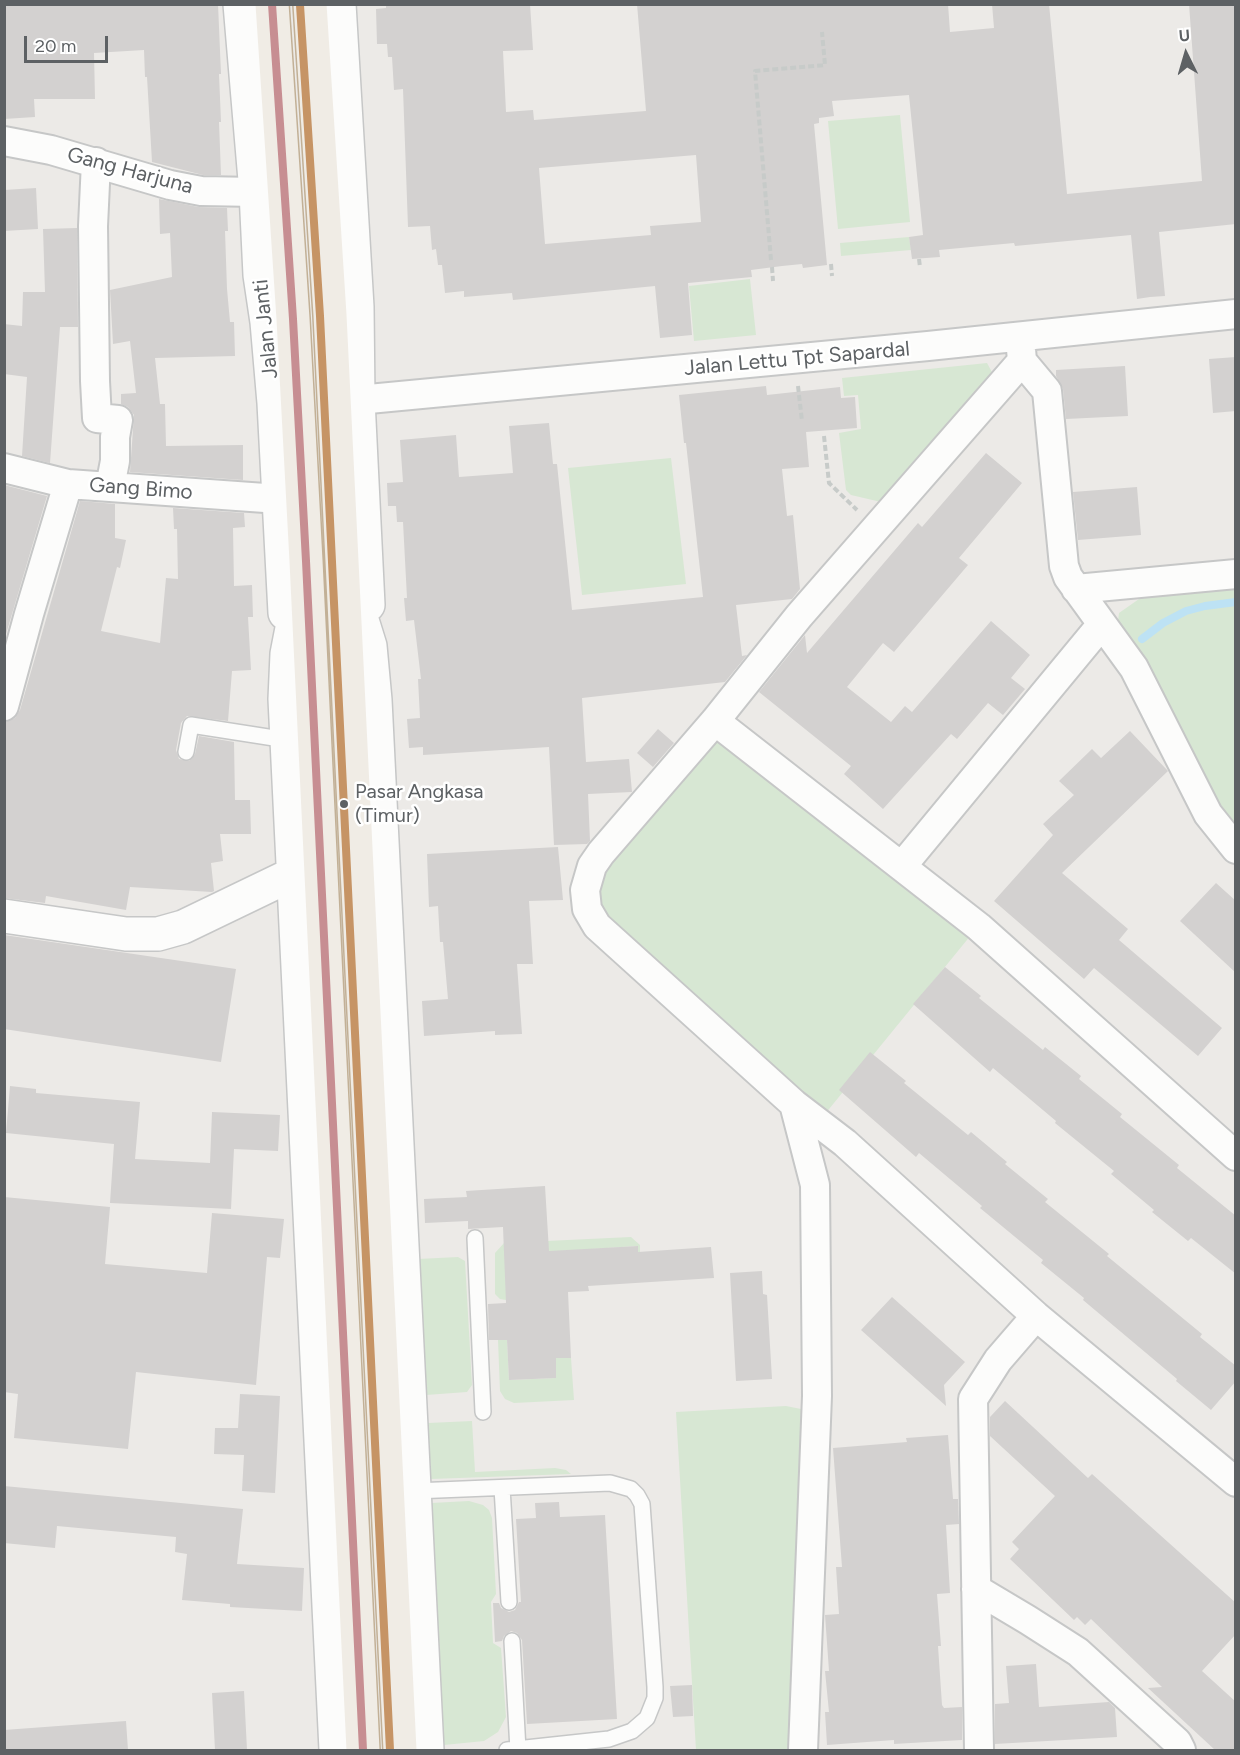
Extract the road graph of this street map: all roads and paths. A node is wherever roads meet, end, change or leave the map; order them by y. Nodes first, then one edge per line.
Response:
1 (240, 4) edge
2 (272, 4) edge
3 (310, 4) edge
4 (339, 4) edge
5 (822, 32) dead end
6 (4, 141) edge
7 (96, 162) junction
8 (256, 192) junction
9 (919, 259) dead end
10 (771, 260) dead end
11 (831, 264) dead end
12 (772, 267) dead end
13 (920, 267) dead end
14 (832, 276) dead end
15 (773, 281) dead end
16 (1236, 314) edge
17 (1021, 349) junction
18 (798, 379) dead end
19 (358, 400) junction
20 (802, 421) dead end
21 (824, 436) dead end
22 (4, 468) edge
23 (68, 484) junction
24 (110, 487) junction
25 (279, 499) junction
26 (876, 528) junction
27 (342, 556) junction
28 (306, 561) junction
29 (1236, 574) edge
30 (1076, 589) junction
31 (1102, 624) junction
32 (370, 646) junction
33 (286, 654) junction
34 (4, 706) edge
35 (715, 721) junction
36 (287, 740) junction
37 (186, 752) dead end
38 (1236, 849) edge
39 (902, 866) junction
40 (293, 874) junction
41 (4, 916) edge
42 (374, 964) junction
43 (794, 1104) junction
44 (1236, 1156) edge
45 (324, 1222) junction
46 (475, 1238) dead end
47 (1035, 1317) junction
48 (483, 1412) dead end
49 (1236, 1482) edge
50 (502, 1488) junction
51 (414, 1491) junction
52 (976, 1589) junction
53 (509, 1602) dead end
54 (512, 1641) dead end
55 (336, 1750) edge
56 (363, 1750) edge
57 (400, 1750) edge
58 (427, 1750) edge
59 (513, 1750) edge
60 (803, 1750) edge
61 (979, 1750) edge
62 (1181, 1750) edge

1 - 8 street, Jalan Janti
2 - 28 highway
3 - 27 highway
4 - 19 street
5 - 10 path
6 - 7 street, Gang Harjuna
7 - 8 street, Gang Harjuna
7 - 24 street
8 - 25 street, Jalan Janti
9 - 13 path
11 - 14 path
12 - 15 path
16 - 17 street, Jalan Lettu Tpt Sapardal
17 - 19 street, Jalan Lettu Tpt Sapardal
17 - 26 street
17 - 30 street
18 - 20 path
19 - 32 street
21 - 26 path
22 - 23 street, Gang Bimo
23 - 24 street, Gang Bimo
23 - 34 street
24 - 25 street, Gang Bimo
25 - 33 street, Jalan Janti
26 - 35 street
27 - 32 street
27 - 42 highway
28 - 33 street
28 - 45 highway
29 - 30 street
30 - 31 street
31 - 38 street
31 - 39 street
32 - 42 street
33 - 36 street
35 - 39 street
35 - 43 street
36 - 37 lane
36 - 40 street
39 - 44 street
40 - 41 street
40 - 45 street
42 - 51 street
42 - 57 highway
43 - 47 street
43 - 60 street
45 - 55 street
45 - 56 highway
46 - 48 lane
47 - 49 street
47 - 52 street
50 - 51 lane
50 - 53 lane
50 - 59 lane
51 - 58 street
52 - 61 street
52 - 62 street
54 - 59 lane

